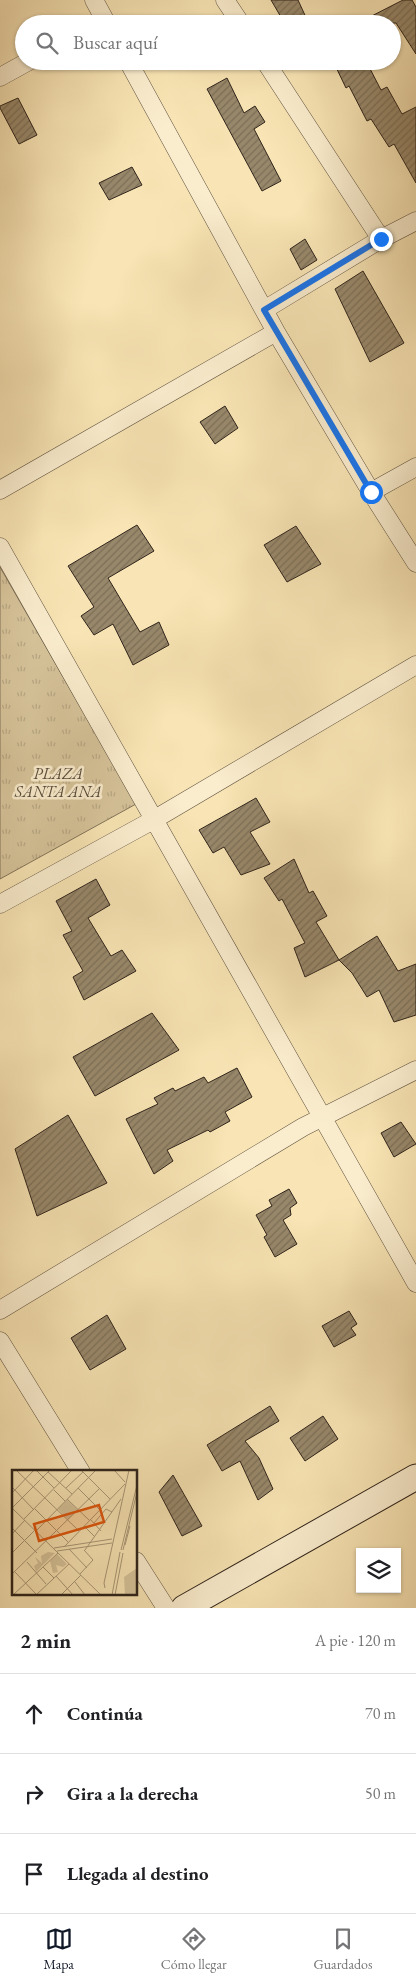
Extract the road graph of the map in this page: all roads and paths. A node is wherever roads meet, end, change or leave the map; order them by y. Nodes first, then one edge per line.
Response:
1 (94, 0) edge
2 (226, 0) edge
3 (100, 15) edge
4 (235, 15) edge
5 (15, 68) edge
6 (133, 70) edge
7 (271, 70) edge
8 (0, 77) edge
9 (416, 221) edge
10 (381, 239) junction
11 (264, 310) junction
12 (276, 332) junction
13 (416, 467) edge
14 (0, 490) edge
15 (371, 492) junction
16 (0, 547) edge
17 (416, 563) edge
18 (416, 665) edge
19 (154, 819) junction
20 (0, 904) edge
21 (416, 1070) edge
22 (322, 1117) junction
23 (416, 1284) edge
24 (0, 1310) edge
25 (0, 1341) edge
26 (80, 1470) edge
27 (416, 1477) edge
28 (138, 1563) edge
29 (166, 1608) edge
30 (184, 1608) edge

1 - 3 street
2 - 4 street
5 - 8 street
6 - 11 street
7 - 10 street
9 - 10 street
10 - 11 street
11 - 12 street
12 - 14 street
12 - 15 street
13 - 15 street
15 - 17 street
16 - 19 street
18 - 19 street
19 - 20 street
19 - 22 street
21 - 22 street
22 - 23 street
22 - 24 street
25 - 26 street
27 - 30 street
28 - 29 street

